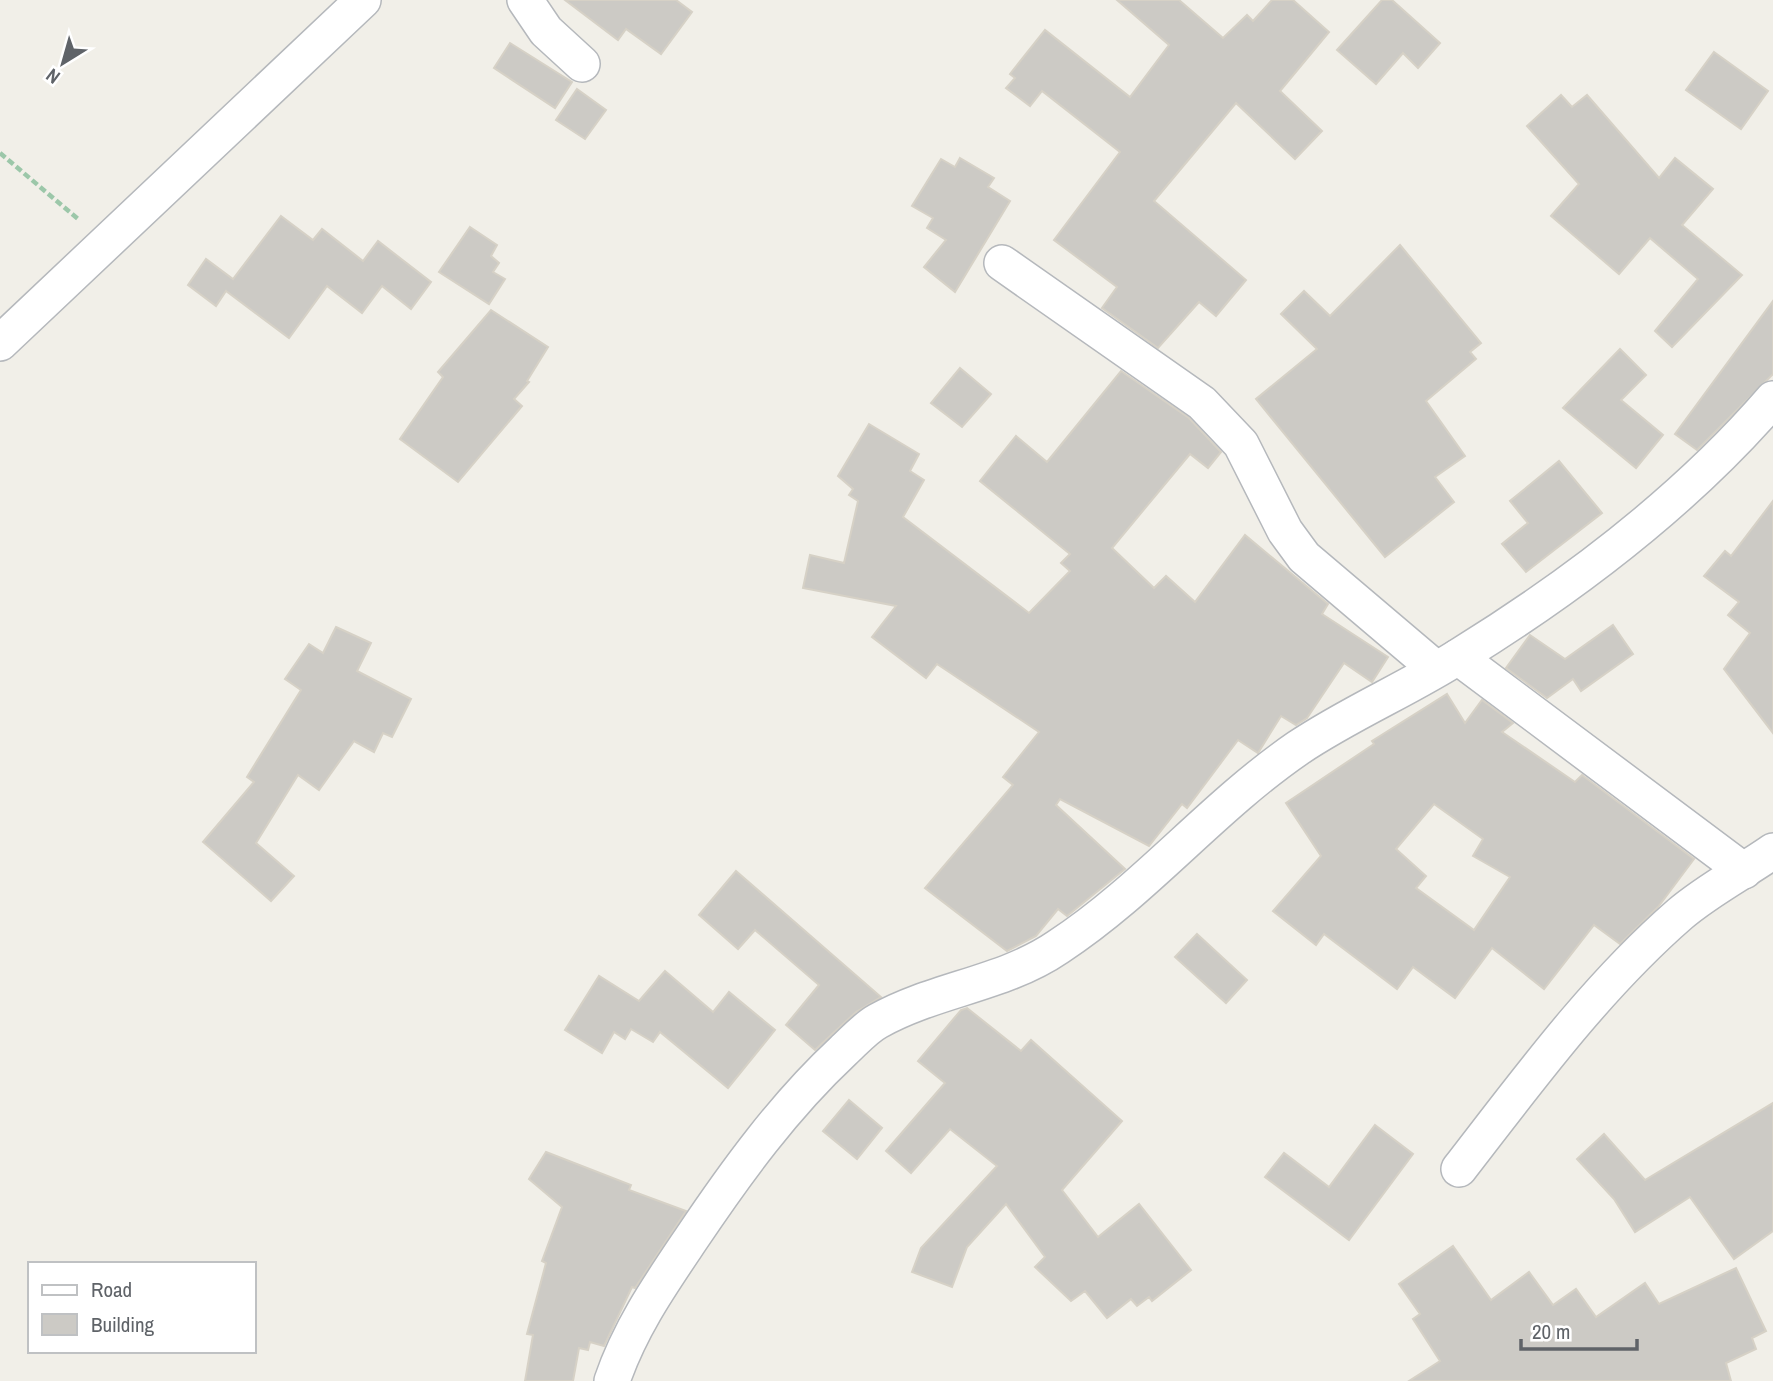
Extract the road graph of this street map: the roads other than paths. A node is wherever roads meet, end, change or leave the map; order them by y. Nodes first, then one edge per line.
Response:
1 (363, 0) edge
2 (525, 0) edge
3 (582, 64) dead end
4 (1002, 262) dead end
5 (0, 344) edge
6 (1773, 399) edge
7 (1447, 663) junction
8 (1773, 850) edge
9 (1744, 871) junction
10 (1459, 1169) dead end
11 (611, 1381) edge

1 - 5 street
2 - 3 street
4 - 7 street
6 - 7 street
7 - 9 street
7 - 11 street
8 - 9 street
9 - 10 street

